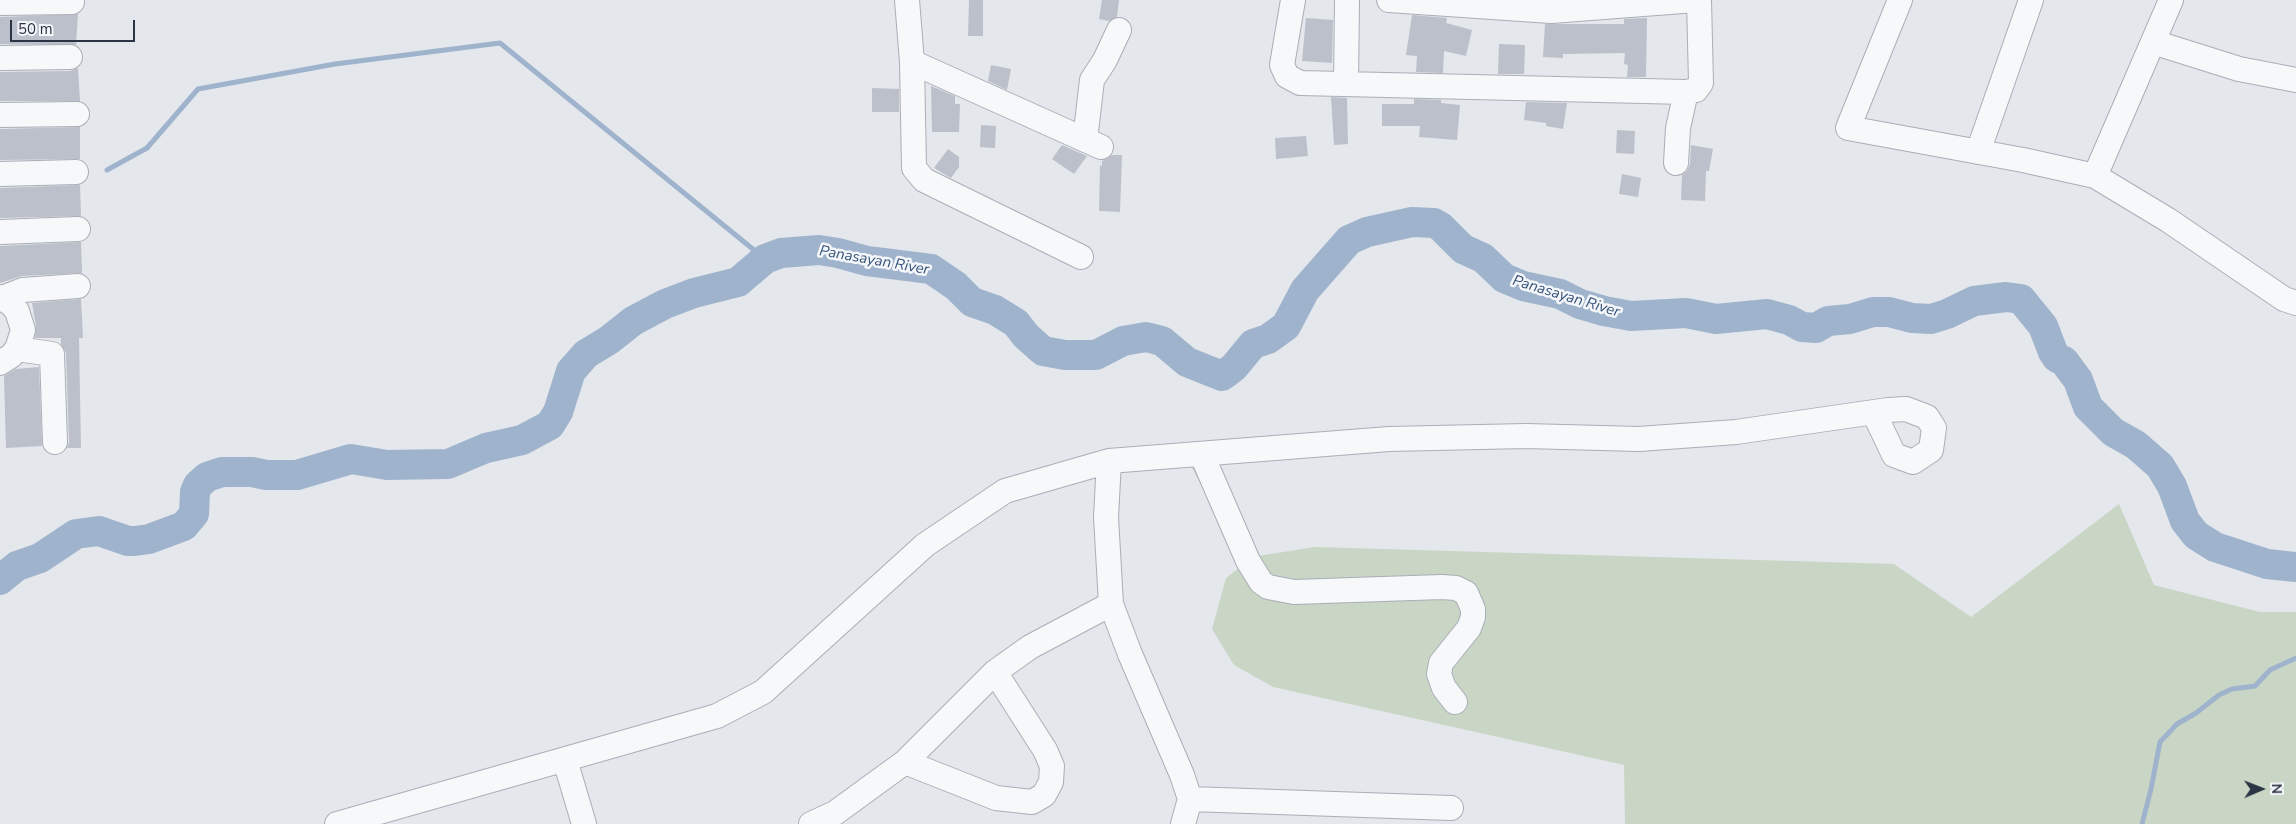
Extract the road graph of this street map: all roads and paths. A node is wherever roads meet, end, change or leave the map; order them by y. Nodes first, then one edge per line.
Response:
1 (906, 0) edge
2 (1293, 0) edge
3 (1346, 0) edge
4 (1389, 0) edge
5 (1698, 0) edge
6 (1900, 0) edge
7 (2031, 0) edge
8 (2171, 0) edge
9 (72, 2) dead end
10 (0, 3) edge
11 (1118, 30) dead end
12 (2153, 42) junction
13 (70, 57) dead end
14 (0, 58) edge
15 (912, 62) junction
16 (2296, 80) edge
17 (1346, 84) junction
18 (1686, 92) junction
19 (77, 114) dead end
20 (0, 115) edge
21 (1978, 152) junction
22 (1676, 164) dead end
23 (76, 172) dead end
24 (0, 174) edge
25 (2095, 176) junction
26 (78, 229) dead end
27 (0, 232) edge
28 (1081, 257) dead end
29 (78, 286) dead end
30 (1, 297) edge
31 (2296, 303) edge
32 (8, 356) edge
33 (1874, 413) dead end
34 (55, 442) dead end
35 (1202, 455) junction
36 (1109, 461) junction
37 (1111, 604) junction
38 (995, 672) junction
39 (1455, 702) dead end
40 (565, 760) junction
41 (905, 762) junction
42 (1190, 799) junction
43 (1450, 808) dead end
44 (338, 824) edge
45 (584, 824) edge
46 (811, 824) edge
47 (1183, 824) edge

1 - 15 street
2 - 17 street
3 - 17 street
4 - 5 street
5 - 18 street
6 - 21 street
7 - 21 street
8 - 12 street
9 - 10 street
11 - 15 street
12 - 16 street
12 - 25 street
13 - 14 street
15 - 28 street
17 - 18 street
18 - 22 street
19 - 20 street
21 - 25 street
23 - 24 street
25 - 31 street
26 - 27 street
29 - 30 street
30 - 32 street
32 - 34 street
33 - 35 street
35 - 36 street
35 - 39 street
36 - 37 street
36 - 40 street
37 - 38 street
37 - 42 street
38 - 41 street
38 - 41 street
40 - 44 street
40 - 45 street
41 - 46 street
42 - 43 street
42 - 47 street

